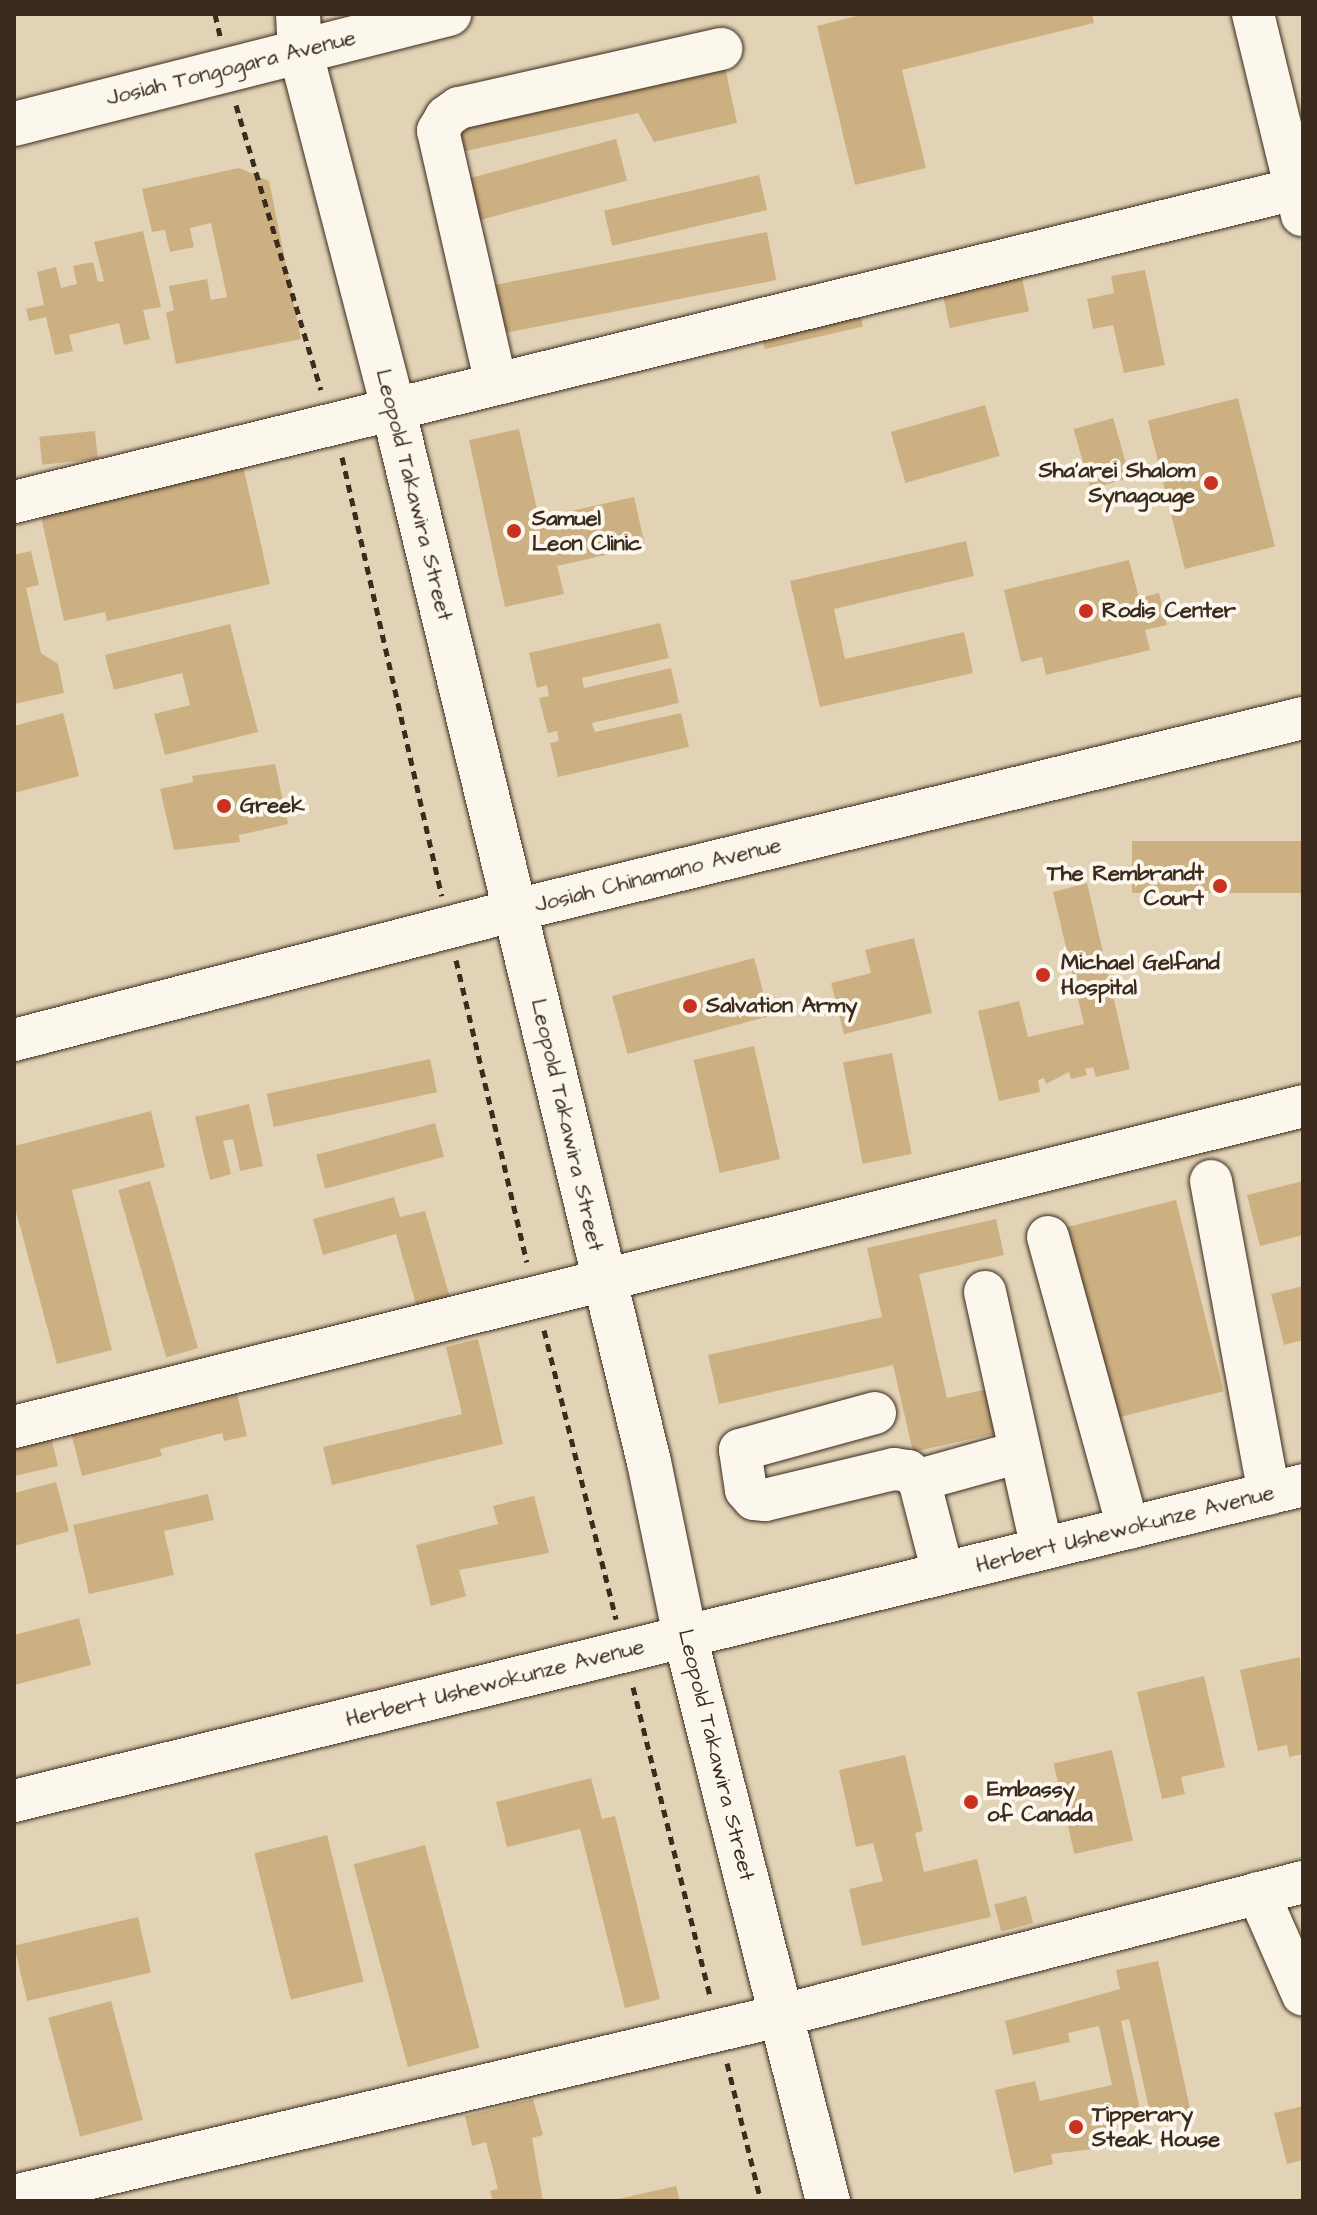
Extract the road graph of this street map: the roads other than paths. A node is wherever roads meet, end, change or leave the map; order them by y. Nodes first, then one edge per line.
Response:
1 (449, 14) edge
2 (1253, 14) edge
3 (292, 26) edge
4 (721, 49) dead end
5 (14, 124) edge
6 (1301, 198) edge
7 (496, 384) junction
8 (393, 408) junction
9 (14, 502) edge
10 (1303, 718) edge
11 (516, 910) junction
12 (14, 1040) edge
13 (1303, 1106) edge
14 (1211, 1181) dead end
15 (1048, 1237) dead end
16 (605, 1281) junction
17 (985, 1292) dead end
18 (875, 1413) dead end
19 (14, 1427) edge
20 (1020, 1452) junction
21 (919, 1480) junction
22 (1286, 1490) edge
23 (1128, 1528) junction
24 (1042, 1549) junction
25 (943, 1573) junction
26 (685, 1636) junction
27 (14, 1801) edge
28 (1303, 1882) edge
29 (1258, 1893) junction
30 (1303, 1995) edge
31 (783, 2015) junction
32 (14, 2196) edge
33 (828, 2201) edge

1 - 3 main road, Josiah Tongogara Avenue
2 - 6 street
3 - 5 main road, Josiah Tongogara Avenue
3 - 8 main road, Leopold Takawira Street
4 - 7 street
6 - 7 street
7 - 8 street
8 - 9 street
8 - 11 main road, Leopold Takawira Street
10 - 11 street, Josiah Chinamano Avenue
11 - 12 street, Josiah Chinamano Avenue
11 - 16 main road, Leopold Takawira Street
13 - 16 street
14 - 22 street
15 - 23 street
16 - 19 street
16 - 26 main road, Leopold Takawira Street
17 - 20 street
18 - 21 street
20 - 21 street
20 - 24 street
21 - 25 street
22 - 23 street, Herbert Ushewokunze Avenue
23 - 24 street, Herbert Ushewokunze Avenue
24 - 25 street, Herbert Ushewokunze Avenue
25 - 26 street, Herbert Ushewokunze Avenue
26 - 27 street, Herbert Ushewokunze Avenue
26 - 31 main road, Leopold Takawira Street
28 - 29 street
29 - 30 street
29 - 31 street
31 - 32 street
31 - 33 main road, Leopold Takawira Street

